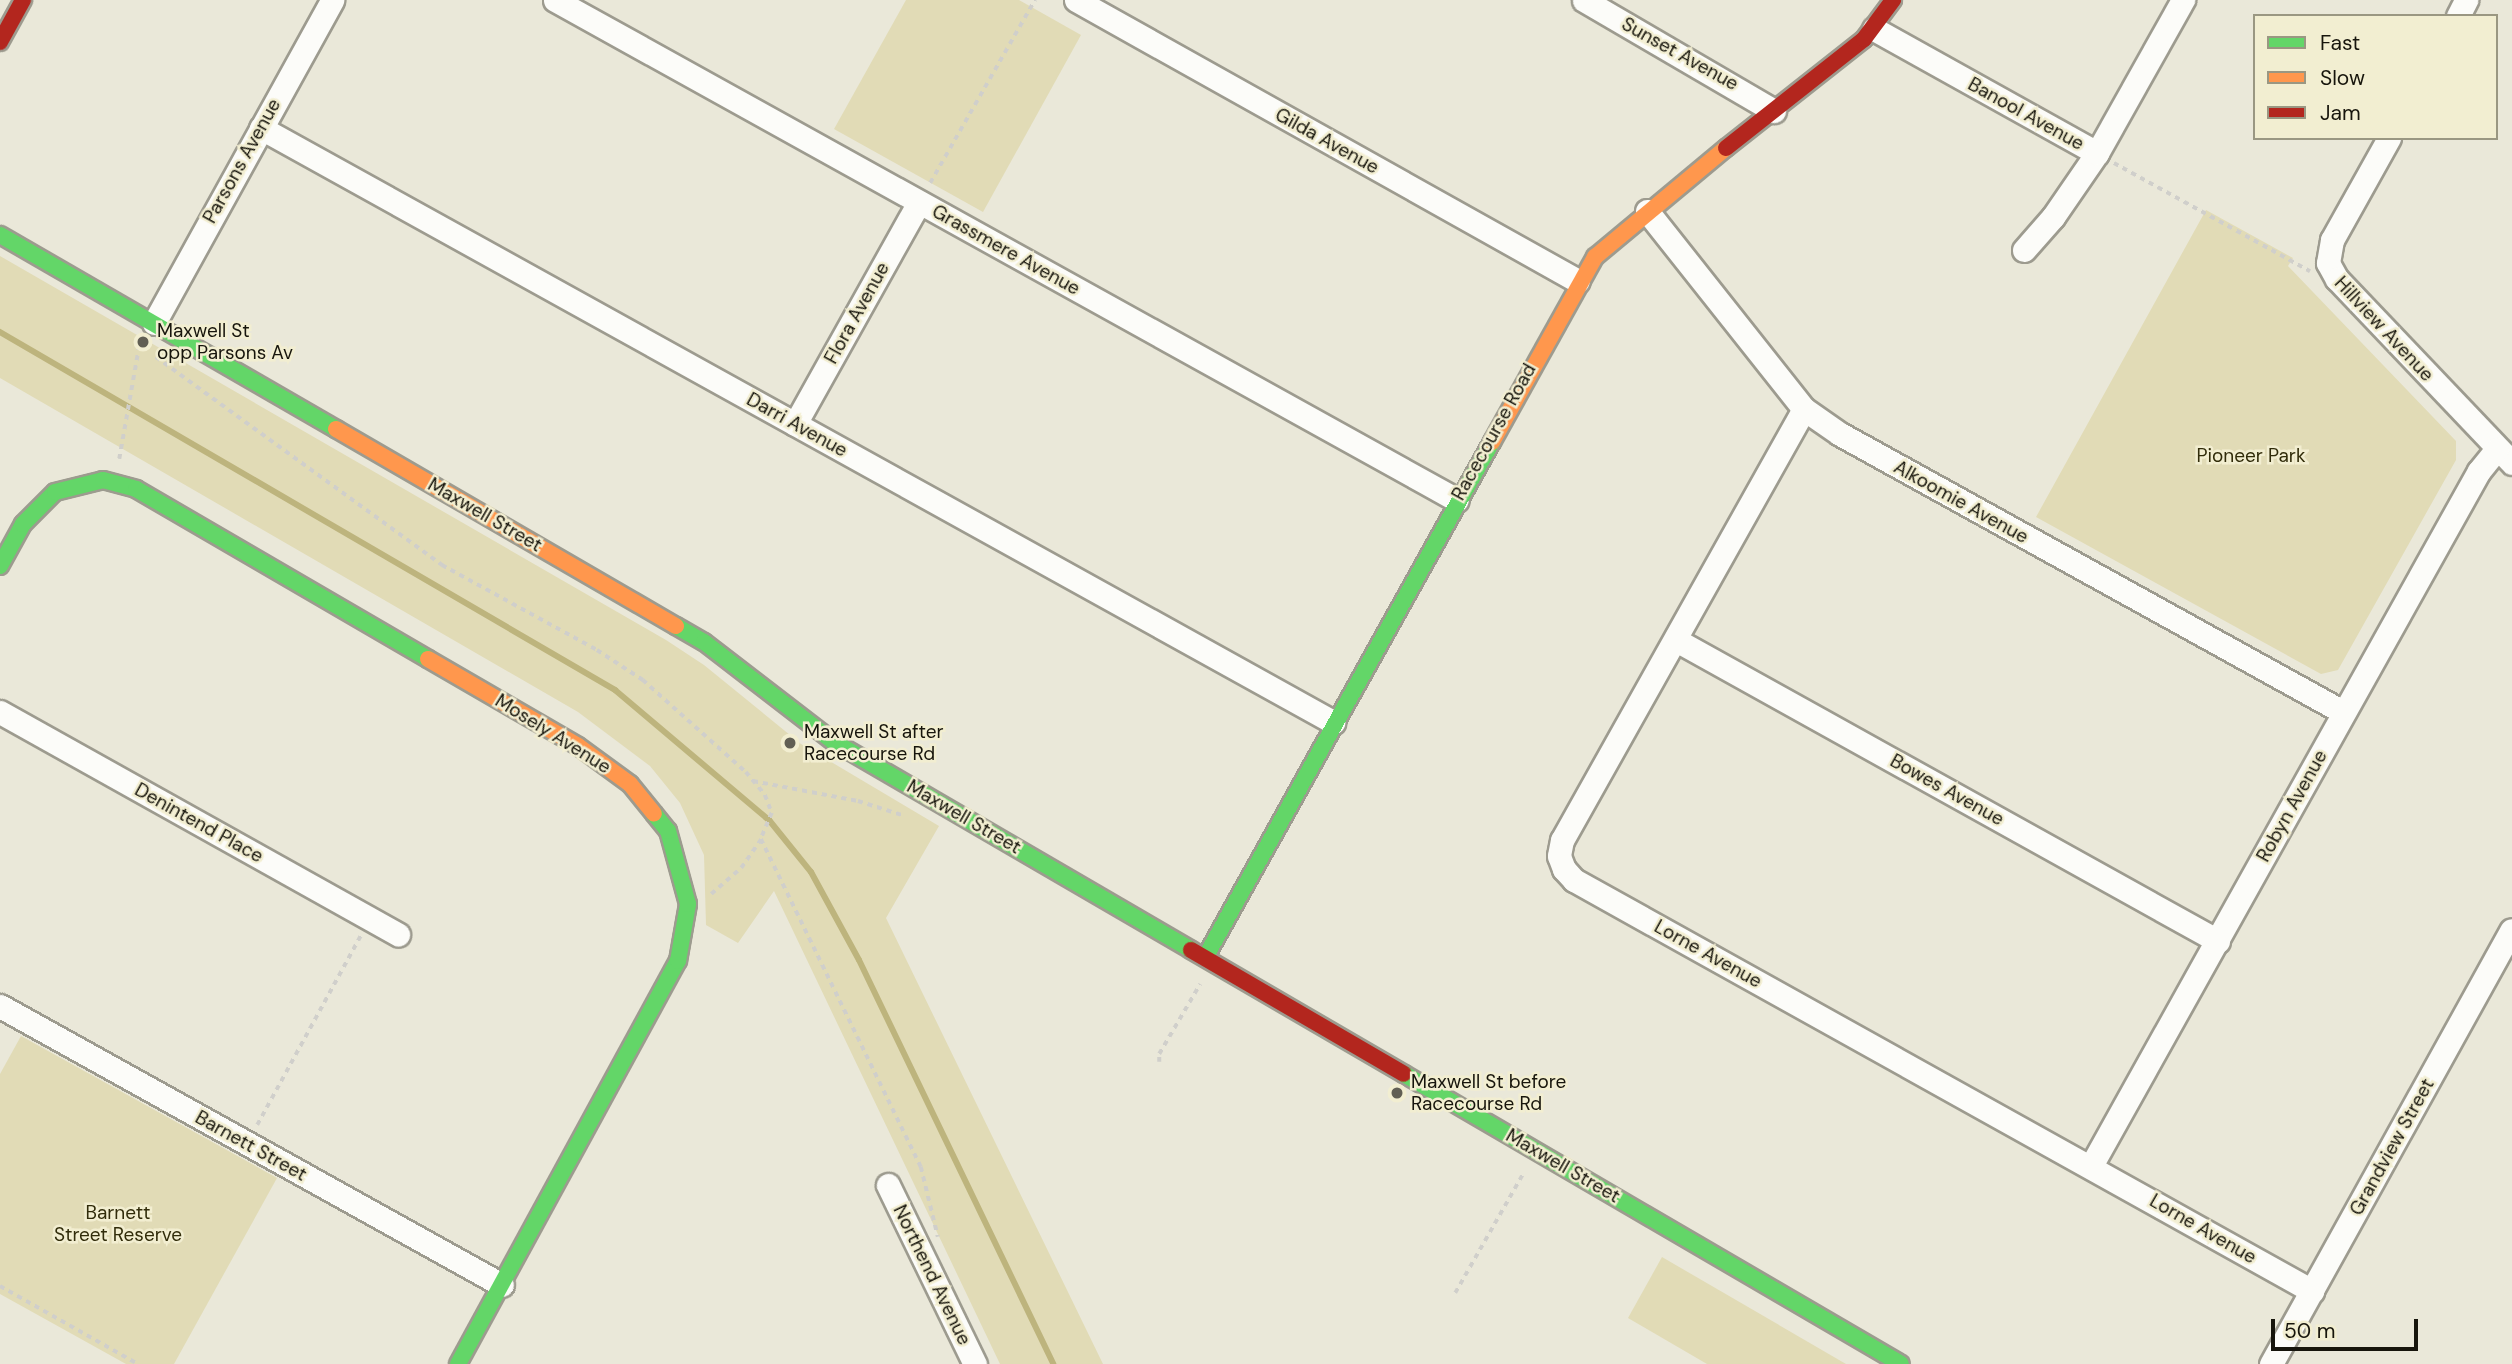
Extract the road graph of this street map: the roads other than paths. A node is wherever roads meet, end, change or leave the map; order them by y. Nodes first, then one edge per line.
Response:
1 (23, 0) edge
2 (332, 0) edge
3 (555, 0) edge
4 (1076, 0) edge
5 (1584, 0) edge
6 (1893, 0) edge
7 (2183, 0) edge
8 (1874, 29) junction
9 (0, 42) edge
10 (1774, 111) junction
11 (261, 128) junction
12 (2388, 140) edge
13 (2097, 153) junction
14 (919, 202) junction
15 (1647, 211) junction
16 (0, 235) edge
17 (2024, 250) dead end
18 (1578, 281) junction
19 (146, 318) junction
20 (1804, 409) junction
21 (795, 424) junction
22 (2504, 456) edge
23 (1457, 500) junction
24 (0, 566) edge
25 (1676, 640) junction
26 (0, 712) edge
27 (2343, 712) junction
28 (1333, 722) junction
29 (2512, 930) edge
30 (398, 934) dead end
31 (2218, 940) junction
32 (1206, 956) junction
33 (0, 1006) edge
34 (2091, 1166) junction
35 (888, 1185) dead end
36 (502, 1285) junction
37 (2312, 1291) junction
38 (458, 1364) edge
39 (975, 1364) edge
40 (1901, 1364) edge
41 (2271, 1364) edge

1 - 9 street
2 - 11 street, Parsons Avenue
3 - 14 street, Grassmere Avenue
4 - 18 street, Gilda Avenue
5 - 10 street, Sunset Avenue
6 - 8 street, Racecourse Road
7 - 13 street, Banool Avenue
8 - 10 street, Racecourse Road
8 - 13 street, Banool Avenue
10 - 15 street, Racecourse Road
11 - 19 street, Parsons Avenue
11 - 21 street, Darri Avenue
12 - 22 street, Hillview Avenue
13 - 17 street
14 - 21 street, Flora Avenue
14 - 23 street, Grassmere Avenue
15 - 18 street, Racecourse Road
15 - 20 street, Alkoomie Avenue
16 - 19 street, Maxwell Street
18 - 23 street, Racecourse Road
19 - 32 street, Maxwell Street
20 - 25 street, Lorne Avenue
20 - 27 street, Alkoomie Avenue
21 - 28 street, Darri Avenue
22 - 27 street, Robyn Avenue
23 - 28 street, Racecourse Road
24 - 36 street, Mosely Avenue
25 - 31 street, Bowes Avenue
25 - 34 street, Lorne Avenue
26 - 30 street, Denintend Place
27 - 31 street, Robyn Avenue
28 - 32 street, Racecourse Road
29 - 37 street, Grandview Street
31 - 34 street, Robyn Avenue
32 - 40 street, Maxwell Street
33 - 36 street, Barnett Street
34 - 37 street, Lorne Avenue
35 - 39 street, Northend Avenue
36 - 38 street, Mosely Avenue
37 - 41 street, Grandview Street

